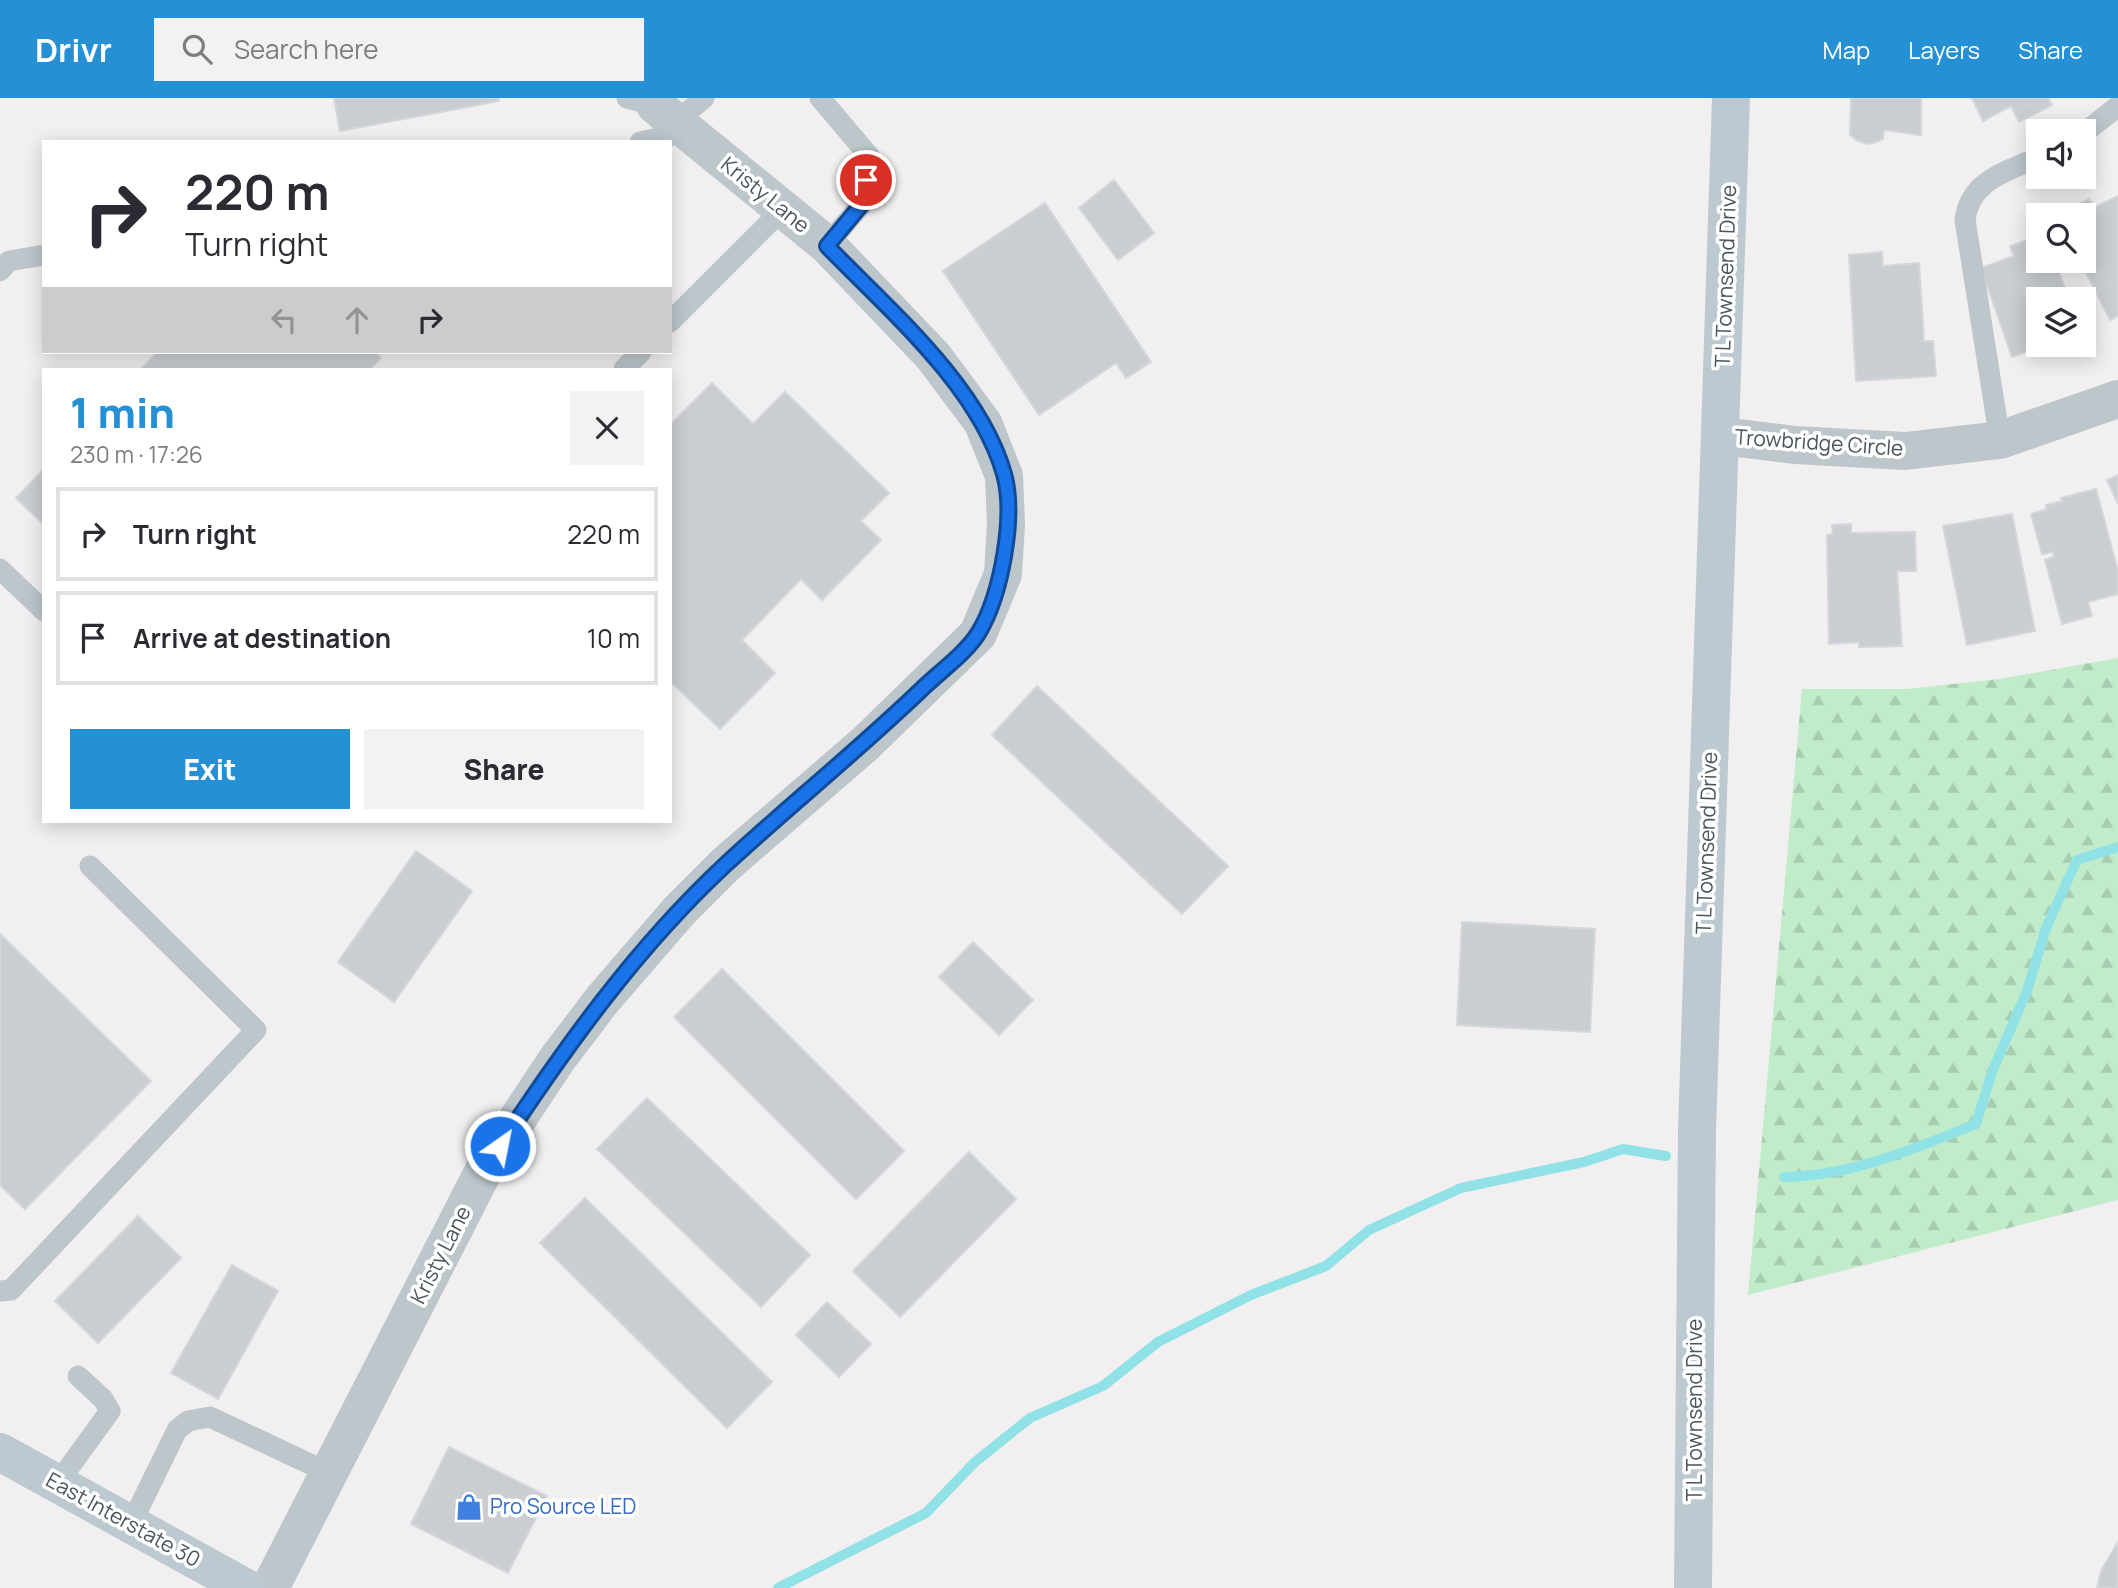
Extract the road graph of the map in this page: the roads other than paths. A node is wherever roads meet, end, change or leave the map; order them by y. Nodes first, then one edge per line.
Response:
1 (820, 98) edge
2 (1731, 98) edge
3 (2118, 106) edge
4 (670, 111) edge
5 (2096, 123) edge
6 (642, 140) edge
7 (2026, 163) edge
8 (783, 209) junction
9 (827, 246) junction
10 (42, 255) edge
11 (0, 271) edge
12 (672, 320) edge
13 (639, 354) edge
14 (625, 368) edge
15 (2118, 400) edge
16 (1722, 436) junction
17 (2000, 440) junction
18 (0, 569) edge
19 (42, 609) edge
20 (90, 866) dead end
21 (0, 1291) edge
22 (78, 1376) dead end
23 (0, 1452) edge
24 (329, 1473) junction
25 (57, 1484) junction
26 (131, 1524) junction
27 (246, 1588) edge
28 (270, 1588) edge
29 (1693, 1588) edge

1 - 9 lane
2 - 16 street, T L Townsend Drive
3 - 5 lane
4 - 6 lane
4 - 8 street, Kristy Lane
7 - 17 lane
8 - 9 street, Kristy Lane
8 - 12 lane
9 - 24 street, Kristy Lane
10 - 11 lane
13 - 14 lane
15 - 17 street, Trowbridge Circle
16 - 17 street, Trowbridge Circle
16 - 29 street, T L Townsend Drive
18 - 19 lane
20 - 21 lane
22 - 25 lane
23 - 25 street, East Interstate 30
24 - 26 lane
24 - 28 street, Kristy Lane
25 - 26 street, East Interstate 30
26 - 27 street, East Interstate 30

